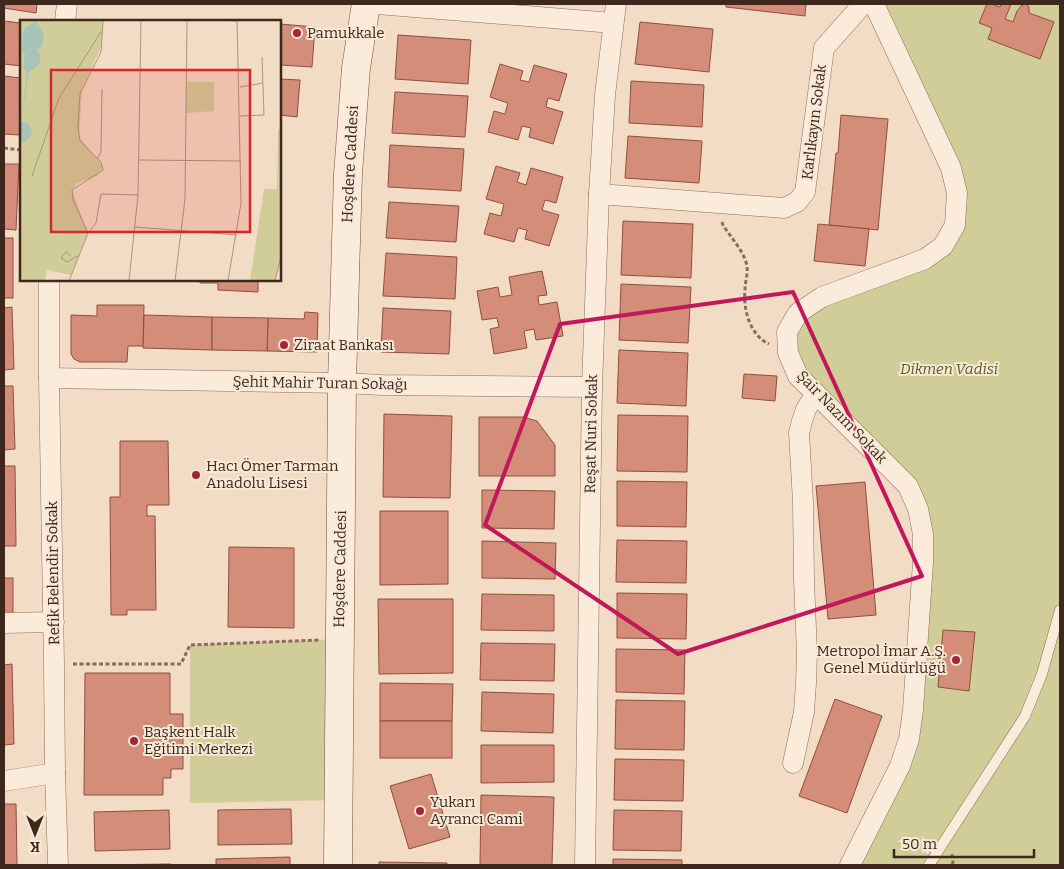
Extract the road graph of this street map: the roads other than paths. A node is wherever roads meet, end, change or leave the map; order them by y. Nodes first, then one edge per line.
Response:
1 (67, 4) edge
2 (366, 4) edge
3 (377, 4) edge
4 (863, 4) edge
5 (874, 4) edge
6 (615, 13) edge
7 (65, 20) edge
8 (598, 194) junction
9 (49, 281) edge
10 (49, 378) junction
11 (342, 383) junction
12 (592, 387) junction
13 (816, 394) junction
14 (1060, 610) edge
15 (54, 622) junction
16 (4, 623) edge
17 (793, 763) dead end
18 (55, 773) junction
19 (4, 781) edge
20 (58, 865) edge
21 (338, 865) edge
22 (585, 865) edge
23 (850, 865) edge
24 (929, 865) edge

1 - 7 street
2 - 11 main road, Hoşdere Caddesi
3 - 6 street
4 - 8 street, Karlıkayın Sokak
5 - 13 street, Şair Nazım Sokak
6 - 8 street, Reşat Nuri Sokak
8 - 12 street, Reşat Nuri Sokak
9 - 10 street, Refik Belendir Sokak
10 - 11 street, Şehit Mahir Turan Sokağı
10 - 15 street, Refik Belendir Sokak
11 - 12 street, Şehit Mahir Turan Sokağı
11 - 21 main road, Hoşdere Caddesi
12 - 22 street, Reşat Nuri Sokak
13 - 17 street
13 - 23 street, Şair Nazım Sokak
14 - 24 lane
15 - 16 street
15 - 18 street, Refik Belendir Sokak
18 - 19 street
18 - 20 street, Refik Belendir Sokak

